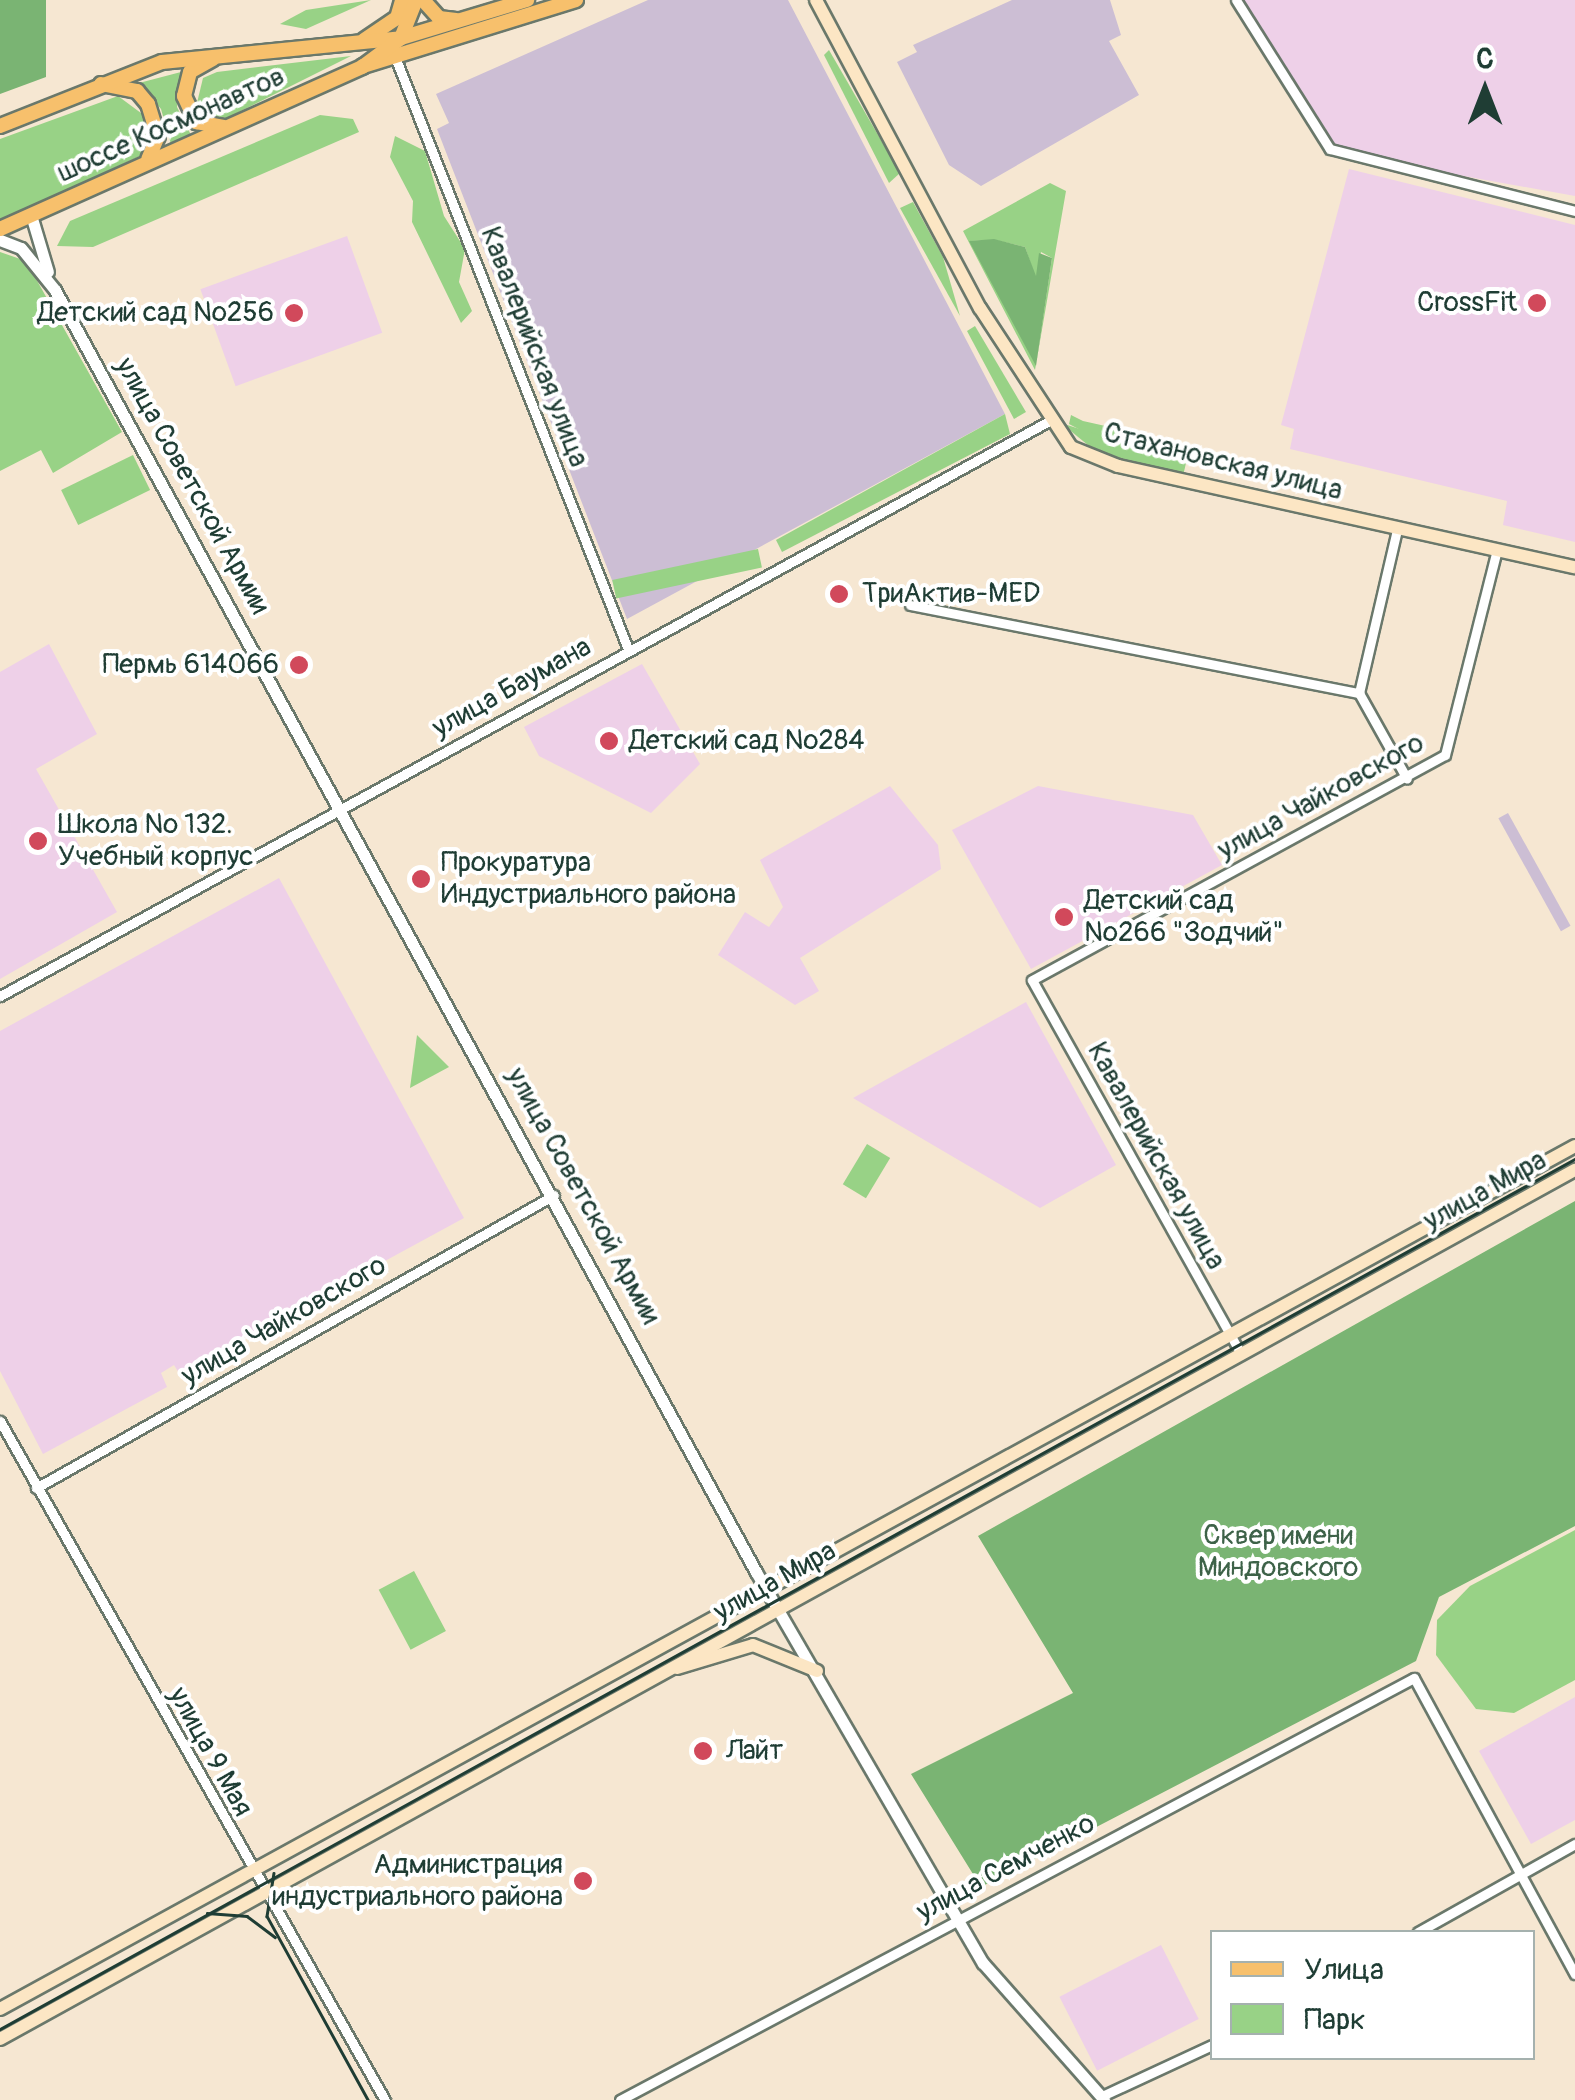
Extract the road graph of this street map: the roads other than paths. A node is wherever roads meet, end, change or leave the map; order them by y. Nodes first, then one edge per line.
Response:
1 (402, 0) edge
2 (420, 0) edge
3 (528, 0) edge
4 (576, 0) edge
5 (816, 0) edge
6 (1236, 0) edge
7 (472, 19) junction
8 (401, 38) junction
9 (359, 42) junction
10 (227, 52) junction
11 (397, 62) junction
12 (362, 66) junction
13 (101, 84) junction
14 (0, 126) edge
15 (228, 127) junction
16 (144, 163) junction
17 (1575, 211) edge
18 (31, 215) junction
19 (0, 229) edge
20 (0, 240) edge
21 (56, 290) junction
22 (1048, 422) junction
23 (1398, 530) junction
24 (1498, 550) junction
25 (1575, 567) edge
26 (910, 604) dead end
27 (628, 649) junction
28 (1358, 693) junction
29 (1407, 778) junction
30 (340, 808) junction
31 (1032, 980) joint
32 (0, 996) edge
33 (1575, 1146) edge
34 (1575, 1170) edge
35 (554, 1195) junction
36 (1230, 1336) junction
37 (1241, 1354) junction
38 (0, 1421) edge
39 (36, 1488) junction
40 (768, 1590) junction
41 (782, 1608) junction
42 (670, 1669) junction
43 (816, 1670) junction
44 (1575, 1844) edge
45 (249, 1871) junction
46 (1521, 1875) junction
47 (265, 1893) junction
48 (957, 1918) junction
49 (1422, 1930) edge
50 (1575, 1974) edge
51 (0, 2009) edge
52 (0, 2039) edge
53 (1210, 2045) edge
54 (1103, 2098) edge
55 (385, 2100) edge
56 (620, 2100) edge

1 - 9 main road
2 - 7 main road
2 - 8 main road
3 - 7 main road, шоссе Космонавтов
4 - 11 main road, шоссе Космонавтов
5 - 22 main road, Стахановская улица
6 - 17 street
7 - 8 main road, шоссе Космонавтов
8 - 9 main road, шоссе Космонавтов
8 - 12 main road, шоссе Космонавтов
9 - 10 main road, шоссе Космонавтов
10 - 13 main road, шоссе Космонавтов
10 - 15 main road
11 - 12 main road, шоссе Космонавтов
11 - 27 street, Кавалерийская улица
12 - 15 main road, шоссе Космонавтов
13 - 14 main road, шоссе Космонавтов
13 - 16 main road
15 - 16 main road, шоссе Космонавтов
16 - 18 main road, шоссе Космонавтов
18 - 19 main road, шоссе Космонавтов
18 - 21 street, улица Советской Армии
20 - 21 street, улица Советской Армии
21 - 30 street, улица Советской Армии
22 - 23 main road, Стахановская улица
22 - 27 street, улица Баумана
23 - 24 main road, Стахановская улица
23 - 28 street
24 - 25 main road, Стахановская улица
24 - 29 street, улица Чайковского
26 - 28 street
27 - 30 street, улица Баумана
28 - 29 street
29 - 31 street, улица Чайковского
30 - 32 street, улица Баумана
30 - 35 street, улица Советской Армии
31 - 36 street, Кавалерийская улица
33 - 36 main road, улица Мира
34 - 37 main road, улица Мира
35 - 39 street, улица Чайковского
35 - 40 street, улица Советской Армии
36 - 37 street, Кавалерийская улица
36 - 40 main road, улица Мира
37 - 41 main road, улица Мира
38 - 39 street, улица 9 Мая
39 - 45 street, улица 9 Мая
40 - 41 street, улица Советской Армии
40 - 45 main road, улица Мира
41 - 42 main road, улица Мира
41 - 43 street, улица Советской Армии
42 - 43 main road
42 - 47 main road, улица Мира
43 - 48 street, улица Советской Армии
44 - 46 street
45 - 47 street, улица 9 Мая
45 - 51 main road, улица Мира
46 - 48 street, улица Семченко
46 - 49 street
46 - 50 street
47 - 52 main road, улица Мира
47 - 55 street, улица 9 Мая
48 - 54 street, улица Советской Армии
48 - 56 street, улица Семченко
53 - 54 street

